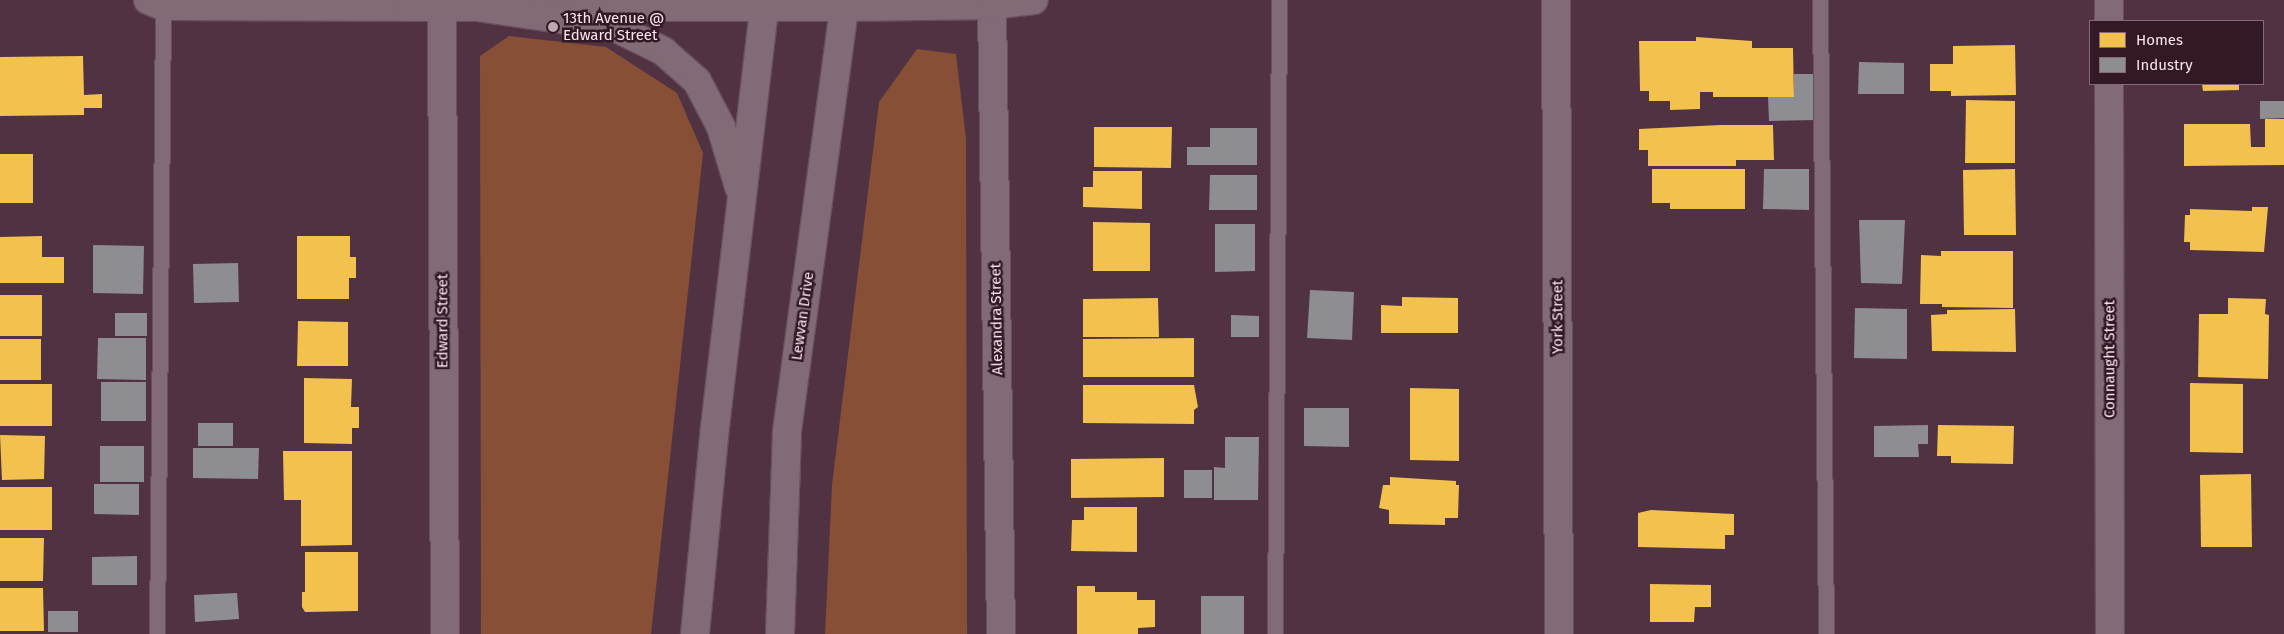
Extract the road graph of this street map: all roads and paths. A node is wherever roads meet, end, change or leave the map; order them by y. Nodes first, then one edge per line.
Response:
1 (1034, 0) edge
2 (1280, 0) edge
3 (1556, 0) edge
4 (1820, 0) edge
5 (2109, 0) edge
6 (765, 2) edge
7 (156, 3) edge
8 (845, 3) edge
9 (992, 5) junction
10 (442, 8) junction
11 (477, 8) junction
12 (2109, 20) edge
13 (2109, 85) edge
14 (742, 200) junction
15 (157, 634) edge
16 (445, 634) edge
17 (696, 634) edge
18 (780, 634) edge
19 (1001, 634) edge
20 (1275, 634) edge
21 (1559, 634) edge
22 (1826, 634) edge
23 (2110, 634) edge

1 - 9 street
2 - 20 lane
3 - 21 street, York Street
4 - 22 lane
5 - 12 street
6 - 8 street
6 - 11 street
6 - 14 street
7 - 10 street
7 - 15 lane
8 - 9 street
8 - 18 street, Lewvan Drive
9 - 19 street, Alexandra Street
10 - 11 street
10 - 16 street, Edward Street
11 - 14 street
13 - 23 street, Connaught Street
14 - 17 street

